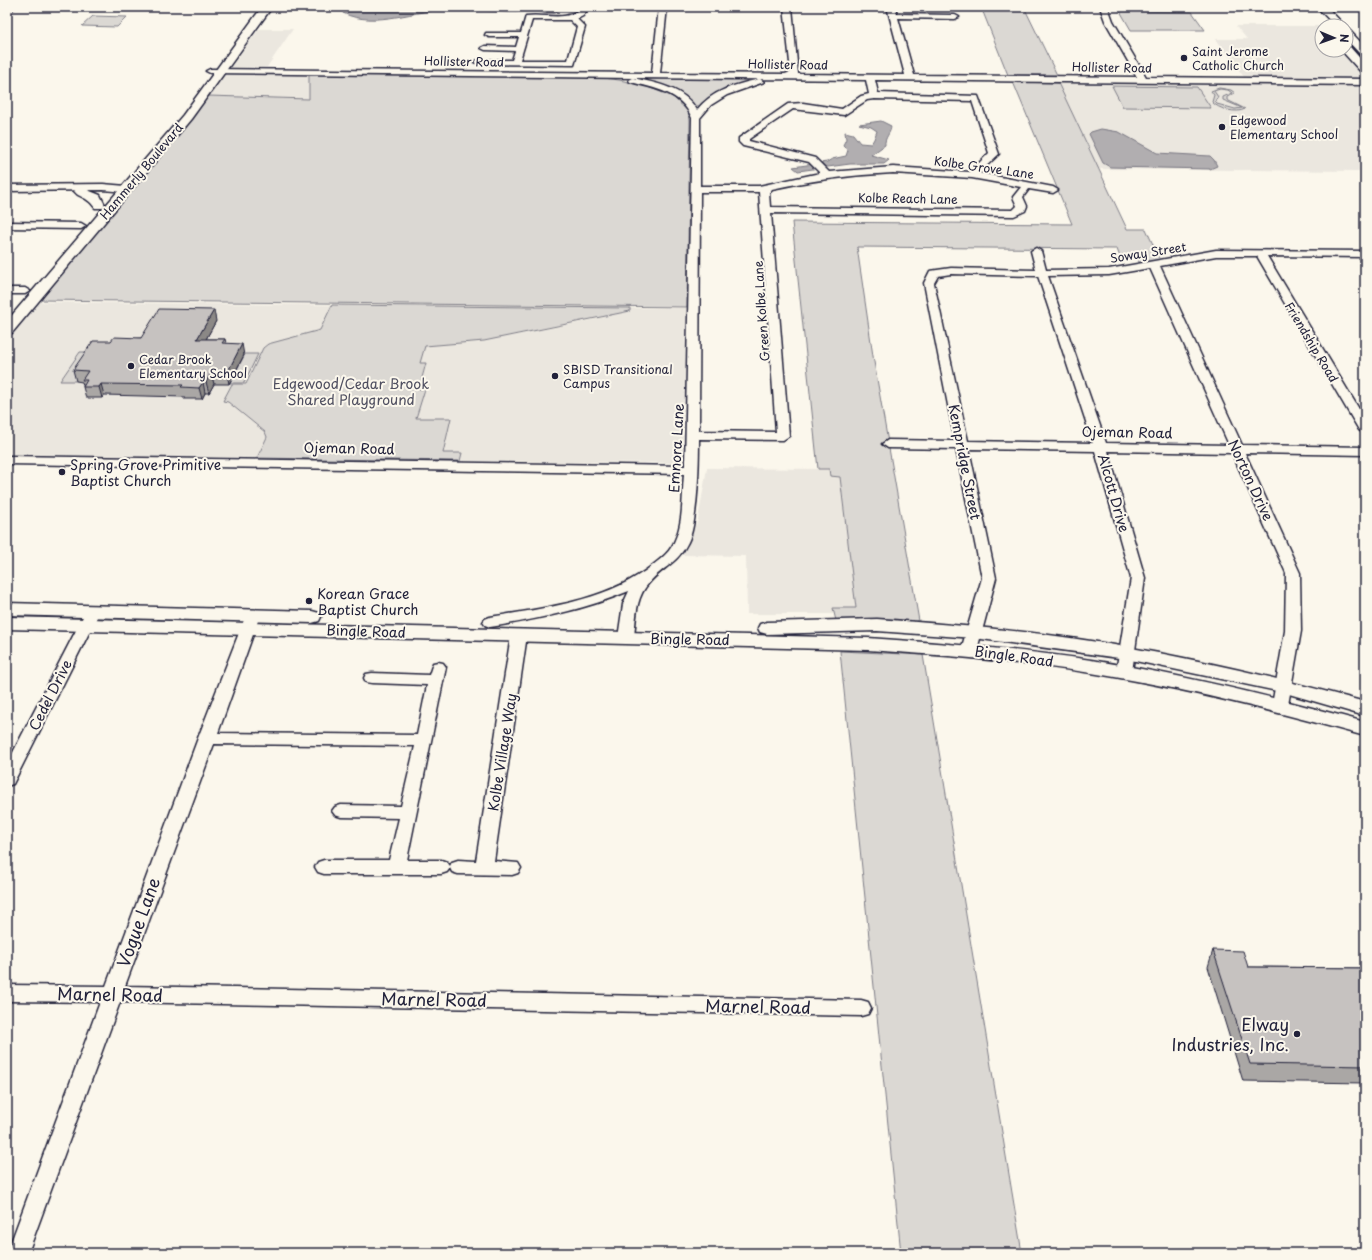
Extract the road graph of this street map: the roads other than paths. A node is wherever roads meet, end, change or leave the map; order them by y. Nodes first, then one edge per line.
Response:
1 (257, 7) edge
2 (267, 7) edge
3 (585, 7) edge
4 (663, 7) edge
5 (788, 7) edge
6 (891, 7) edge
7 (1104, 7) edge
8 (1322, 7) edge
9 (894, 16) junction
10 (955, 17) dead end
11 (572, 18) junction
12 (1332, 18) edge
13 (237, 34) junction
14 (248, 34) junction
15 (489, 35) dead end
16 (523, 35) junction
17 (1354, 44) edge
18 (485, 48) dead end
19 (518, 48) junction
20 (1365, 53) edge
21 (1354, 58) edge
22 (478, 62) dead end
23 (515, 62) junction
24 (1365, 70) edge
25 (216, 71) junction
26 (506, 73) junction
27 (518, 73) junction
28 (601, 75) junction
29 (656, 75) junction
30 (790, 76) junction
31 (910, 77) junction
32 (870, 79) junction
33 (1143, 80) junction
34 (1365, 82) edge
35 (874, 96) junction
36 (696, 118) junction
37 (825, 173) junction
38 (972, 175) junction
39 (1027, 185) junction
40 (695, 186) junction
41 (769, 187) junction
42 (7, 188) edge
43 (115, 189) junction
44 (1053, 190) dead end
45 (80, 191) junction
46 (7, 194) edge
47 (99, 205) junction
48 (766, 210) junction
49 (7, 225) edge
50 (81, 226) junction
51 (1036, 251) dead end
52 (1260, 253) junction
53 (1365, 254) edge
54 (1154, 265) junction
55 (46, 267) junction
56 (61, 267) junction
57 (934, 273) joint
58 (1042, 273) junction
59 (7, 291) edge
60 (25, 292) junction
61 (7, 313) edge
62 (7, 330) edge
63 (1365, 430) edge
64 (693, 435) junction
65 (888, 444) dead end
66 (962, 445) junction
67 (1101, 448) junction
68 (1237, 450) junction
69 (1365, 452) edge
70 (7, 460) edge
71 (691, 470) junction
72 (642, 581) junction
73 (7, 609) edge
74 (90, 618) junction
75 (250, 622) junction
76 (490, 622) junction
77 (7, 623) edge
78 (415, 626) junction
79 (627, 631) junction
80 (520, 635) junction
81 (972, 641) junction
82 (1125, 662) junction
83 (372, 678) dead end
84 (1282, 696) junction
85 (1365, 710) edge
86 (1365, 730) edge
87 (206, 738) junction
88 (424, 741) junction
89 (7, 780) edge
90 (341, 811) dead end
91 (410, 812) junction
92 (397, 866) junction
93 (324, 867) dead end
94 (484, 868) junction
95 (512, 868) dead end
96 (7, 993) edge
97 (112, 993) junction
98 (861, 1008) dead end
99 (17, 1253) edge

1 - 13 main road, Hammerly Boulevard
2 - 14 main road, Hammerly Boulevard
3 - 11 street
4 - 29 street
5 - 30 street
6 - 9 street
7 - 33 street
8 - 12 main road
9 - 10 street
9 - 31 street
11 - 16 street
11 - 23 street
13 - 14 main road
13 - 25 main road, Hammerly Boulevard
14 - 25 main road, Hammerly Boulevard
15 - 16 street
16 - 19 street
17 - 20 main road
18 - 19 street
19 - 23 street
21 - 24 main road
22 - 23 street
23 - 26 street
23 - 27 street
25 - 26 street, Hollister Road
25 - 43 main road, Hammerly Boulevard
26 - 27 street, Hollister Road
27 - 28 street, Hollister Road
28 - 29 street, Hollister Road
28 - 36 street
29 - 30 street, Hollister Road
30 - 32 street, Hollister Road
30 - 36 street
31 - 32 street, Hollister Road
31 - 33 street, Hollister Road
32 - 35 street
33 - 34 street, Hollister Road
35 - 37 street
35 - 38 street
36 - 40 street, Emnora Lane
37 - 38 street, Kolbe Grove Lane
37 - 41 street, Kolbe Grove Lane
38 - 39 street, Kolbe Grove Lane
39 - 44 street, Kolbe Grove Lane
39 - 48 street, Kolbe Reach Lane
40 - 41 street, Kolbe Grove Lane
40 - 64 street, Emnora Lane
41 - 48 street, Green Kolbe Lane
42 - 43 street
43 - 45 street
43 - 47 main road, Hammerly Boulevard
43 - 56 main road, Hammerly Boulevard
45 - 46 street
45 - 47 main road
47 - 50 main road, Hammerly Boulevard
48 - 64 street, Green Kolbe Lane
49 - 50 street
50 - 55 main road, Hammerly Boulevard
51 - 58 street, Alcott Drive
52 - 53 street, Soway Street
52 - 54 street, Soway Street
52 - 63 street, Friendship Road
54 - 58 street, Soway Street
54 - 68 street, Norton Drive
55 - 56 main road
55 - 60 main road, Hammerly Boulevard
56 - 62 main road, Hammerly Boulevard
57 - 58 street, Soway Street
57 - 66 street, Kempridge Street
58 - 67 street, Alcott Drive
59 - 60 street
60 - 61 main road, Hammerly Boulevard
64 - 71 street, Emnora Lane
65 - 66 street, Ojeman Road
66 - 67 street, Ojeman Road
66 - 81 street, Kempridge Street
67 - 68 street, Ojeman Road
67 - 82 street, Alcott Drive
68 - 69 street, Ojeman Road
68 - 84 street, Norton Drive
70 - 71 street, Ojeman Road
71 - 72 street, Emnora Lane
72 - 76 street
72 - 79 street, Emnora Lane
73 - 74 main road, Bingle Road
74 - 75 main road, Bingle Road
74 - 77 main road, Bingle Road
74 - 89 street, Cedel Drive
75 - 78 main road, Bingle Road
75 - 87 street, Vogue Lane
76 - 78 main road, Bingle Road
76 - 79 main road, Bingle Road
78 - 80 main road, Bingle Road
79 - 80 main road, Bingle Road
79 - 81 main road, Bingle Road
80 - 94 street, Kolbe Village Way
81 - 82 main road, Bingle Road
82 - 84 main road, Bingle Road
83 - 88 street
84 - 85 main road, Bingle Road
84 - 86 main road, Bingle Road
87 - 88 street
87 - 97 street, Vogue Lane
88 - 91 street
90 - 91 street
91 - 92 street
92 - 93 street
92 - 94 street
94 - 95 street
96 - 97 street, Marnel Road
97 - 98 street, Marnel Road
97 - 99 street, Vogue Lane

